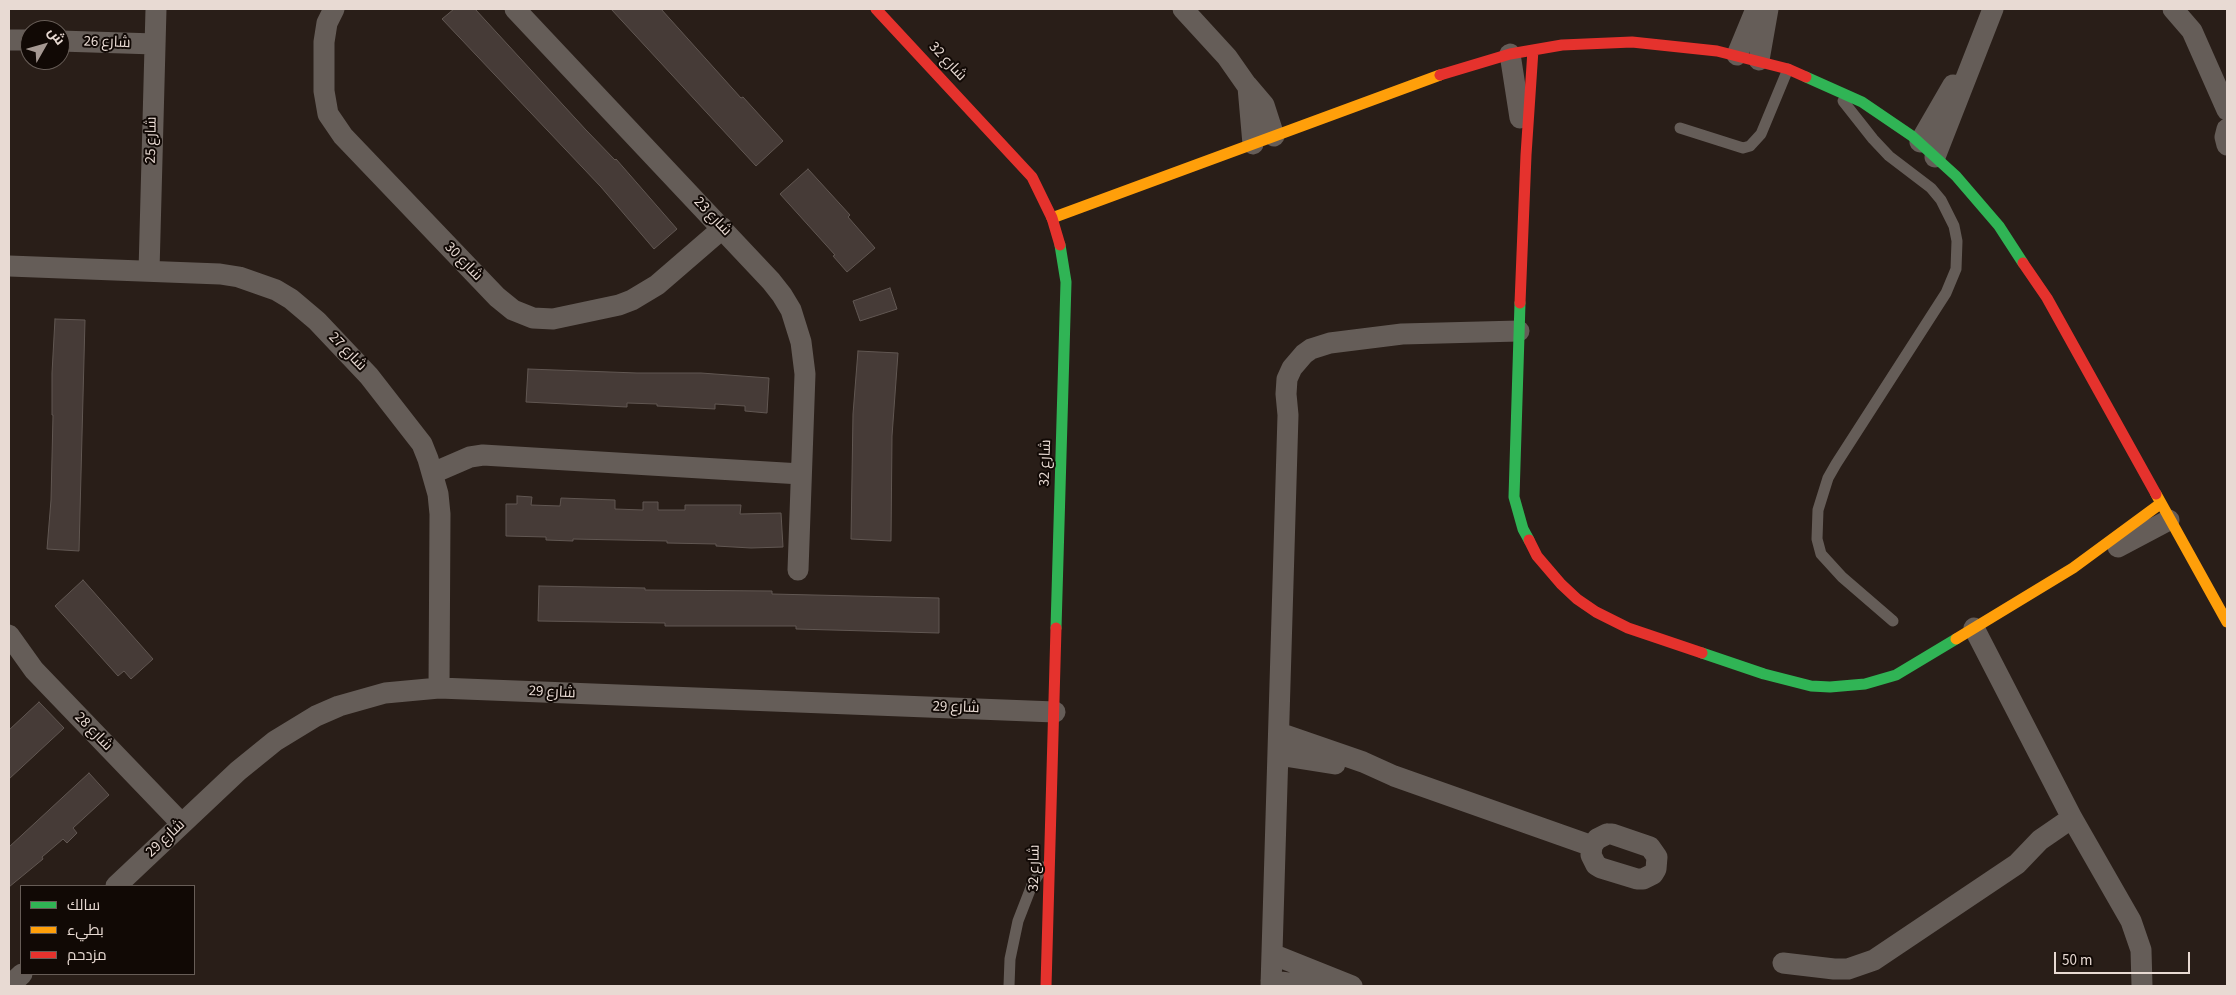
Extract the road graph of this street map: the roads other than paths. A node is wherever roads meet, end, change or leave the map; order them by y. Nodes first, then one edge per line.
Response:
1 (156, 9) edge
2 (334, 9) edge
3 (515, 9) edge
4 (876, 9) edge
5 (1183, 9) edge
6 (1756, 9) edge
7 (1768, 9) edge
8 (1993, 9) edge
9 (2173, 9) edge
10 (70, 41) edge
11 (155, 44) junction
12 (1533, 50) junction
13 (1510, 54) junction
14 (1974, 54) junction
15 (1737, 55) junction
16 (1759, 60) junction
17 (1788, 69) junction
18 (1247, 86) junction
19 (1836, 89) junction
20 (2227, 110) edge
21 (1680, 128) dead end
22 (2227, 129) edge
23 (1274, 136) junction
24 (1920, 142) junction
25 (1253, 144) junction
26 (2227, 145) edge
27 (1526, 155) junction
28 (1935, 157) junction
29 (1052, 218) junction
30 (722, 228) junction
31 (9, 266) edge
32 (149, 271) junction
33 (1519, 330) junction
34 (433, 473) junction
35 (801, 474) junction
36 (2164, 512) junction
37 (2072, 568) joint
38 (798, 570) dead end
39 (1894, 621) dead end
40 (2227, 622) edge
41 (1974, 628) junction
42 (9, 635) edge
43 (15, 662) edge
44 (439, 688) junction
45 (1055, 712) junction
46 (1279, 733) junction
47 (1278, 755) junction
48 (1394, 776) junction
49 (182, 824) junction
50 (2075, 825) junction
51 (1592, 846) dead end
52 (1050, 855) junction
53 (117, 885) edge
54 (1272, 954) junction
55 (1783, 963) dead end
56 (21, 975) edge
57 (1271, 984) edge
58 (9, 986) edge
59 (1009, 986) edge
60 (1046, 986) edge
61 (1315, 986) edge
62 (1352, 986) edge
63 (2142, 986) edge

1 - 11 street, شارع 25
2 - 30 street, شارع 30
3 - 30 street, شارع 23
4 - 29 street, شارع 32
5 - 18 street
6 - 15 street
7 - 16 street
8 - 14 street
9 - 20 street
10 - 11 street, شارع 26
11 - 32 street, شارع 25
12 - 13 street
12 - 15 street
12 - 27 street
13 - 23 street
13 - 27 street
14 - 24 street
14 - 28 street
15 - 16 street
16 - 17 street
17 - 19 street
17 - 21 lane
18 - 23 street
18 - 25 street
19 - 24 street
19 - 39 lane
22 - 26 street
23 - 25 street
24 - 28 street
25 - 29 street
27 - 33 street
28 - 36 street
29 - 45 street, شارع 32
30 - 35 street, شارع 23
31 - 32 street, شارع 27
32 - 34 street, شارع 27
33 - 41 street
33 - 46 street
34 - 35 street
34 - 44 street, شارع 27
35 - 38 street, شارع 23
36 - 37 street
36 - 40 street
37 - 41 street
41 - 50 street
42 - 43 street, شارع 28
43 - 49 street, شارع 28
44 - 45 street, شارع 29
44 - 49 street, شارع 29
45 - 52 street, شارع 32
46 - 47 street
46 - 48 street
47 - 48 street
47 - 54 street
48 - 51 street
49 - 53 street, شارع 29
50 - 55 street
50 - 63 street
52 - 59 lane
52 - 60 street, شارع 32
54 - 57 street
54 - 62 street
56 - 58 street
57 - 61 street

